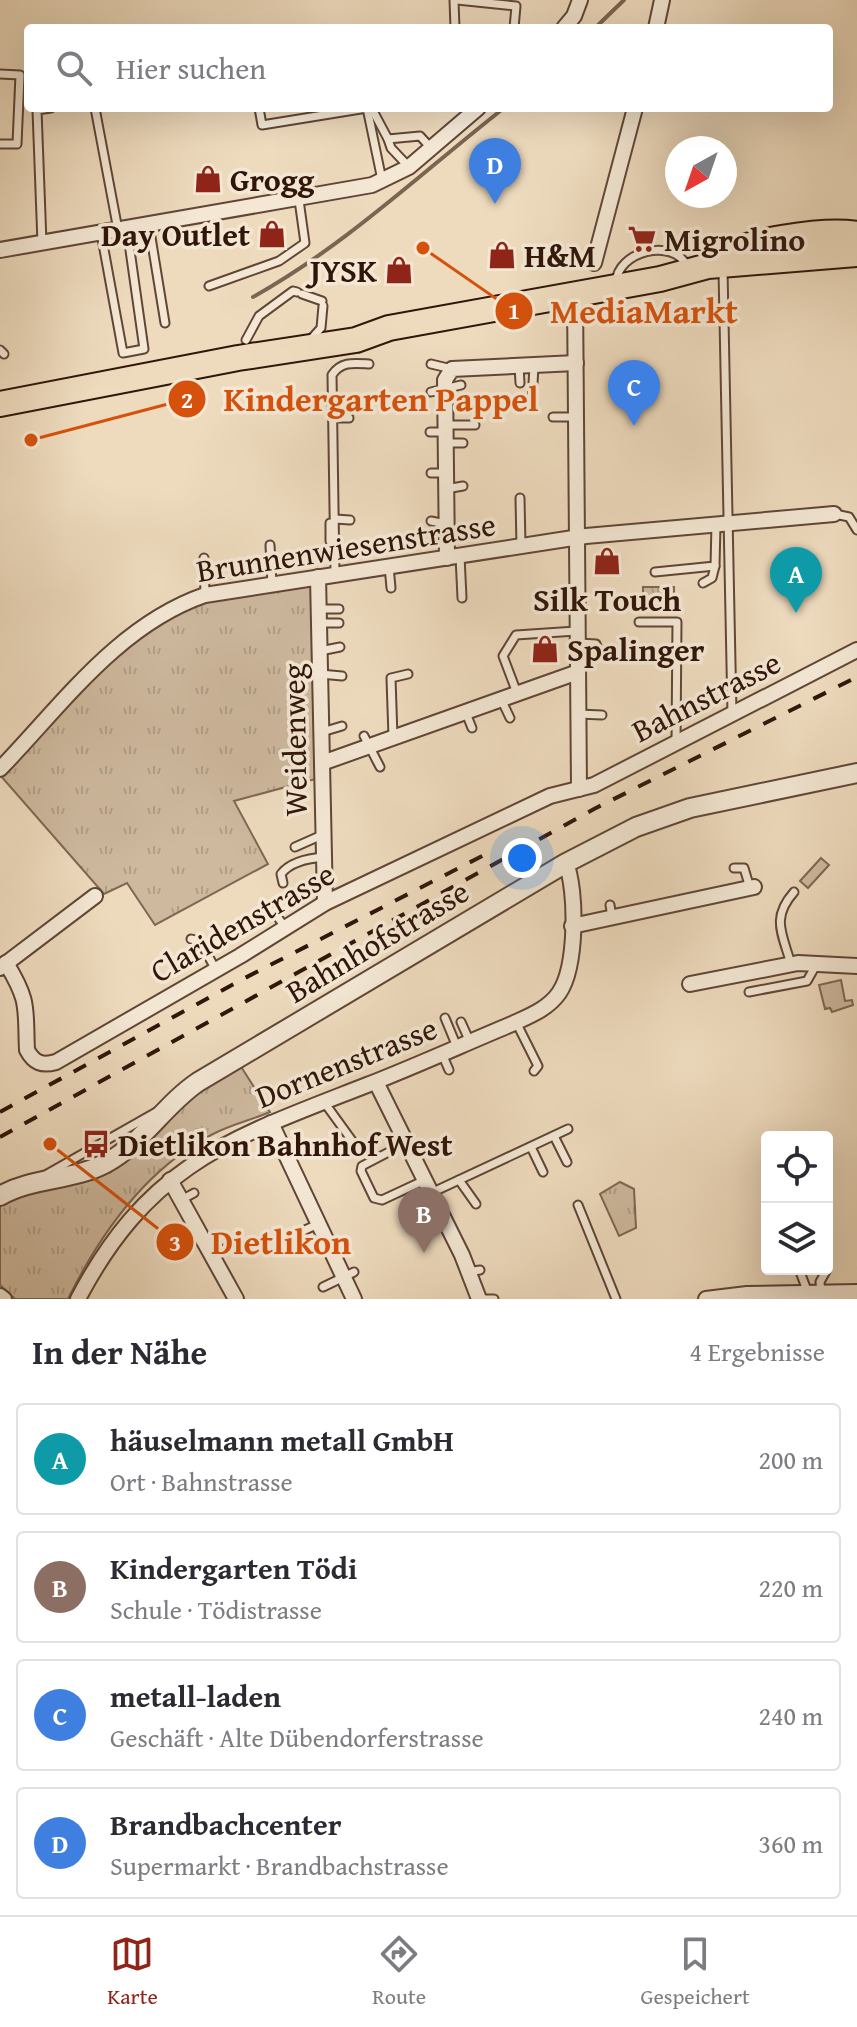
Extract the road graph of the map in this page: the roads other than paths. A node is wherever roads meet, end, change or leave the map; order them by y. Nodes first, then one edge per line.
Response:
1 (456, 0) edge
2 (580, 0) edge
3 (662, 0) edge
4 (455, 24) edge
5 (514, 24) edge
6 (567, 24) edge
7 (657, 24) edge
8 (0, 74) edge
9 (37, 112) edge
10 (96, 112) edge
11 (260, 112) edge
12 (342, 112) edge
13 (368, 112) edge
14 (374, 112) edge
15 (474, 112) edge
16 (634, 112) edge
17 (388, 139) junction
18 (0, 144) edge
19 (432, 149) junction
20 (409, 167) junction
21 (382, 180) junction
22 (299, 200) junction
23 (149, 225) junction
24 (122, 230) junction
25 (101, 233) junction
26 (857, 234) edge
27 (42, 243) junction
28 (0, 250) edge
29 (857, 254) edge
30 (594, 263) dead end
31 (707, 268) junction
32 (209, 286) dead end
33 (575, 294) junction
34 (322, 312) junction
35 (165, 323) dead end
36 (389, 328) junction
37 (246, 340) junction
38 (301, 348) junction
39 (576, 363) junction
40 (369, 364) dead end
41 (431, 364) dead end
42 (527, 364) junction
43 (455, 367) junction
44 (520, 383) dead end
45 (461, 385) dead end
46 (0, 390) edge
47 (438, 391) junction
48 (532, 401) dead end
49 (0, 404) edge
50 (349, 404) dead end
51 (332, 405) junction
52 (553, 417) dead end
53 (575, 417) junction
54 (332, 418) junction
55 (349, 418) dead end
56 (475, 425) dead end
57 (441, 433) junction
58 (463, 443) dead end
59 (463, 486) dead end
60 (446, 489) junction
61 (520, 498) dead end
62 (834, 514) joint
63 (350, 520) dead end
64 (333, 521) junction
65 (723, 521) junction
66 (441, 525) junction
67 (464, 529) dead end
68 (857, 530) edge
69 (574, 539) junction
70 (270, 545) dead end
71 (521, 546) junction
72 (454, 557) junction
73 (204, 558) dead end
74 (389, 566) junction
75 (715, 566) junction
76 (655, 572) dead end
77 (335, 574) junction
78 (318, 577) junction
79 (703, 583) dead end
80 (272, 585) junction
81 (391, 588) dead end
82 (205, 595) junction
83 (462, 598) dead end
84 (339, 609) dead end
85 (319, 616) junction
86 (639, 622) dead end
87 (339, 623) dead end
88 (576, 637) junction
89 (340, 647) dead end
90 (857, 650) edge
91 (320, 651) junction
92 (600, 655) dead end
93 (578, 672) junction
94 (320, 674) junction
95 (408, 674) dead end
96 (342, 676) dead end
97 (517, 693) junction
98 (501, 699) junction
99 (465, 711) junction
100 (578, 714) junction
101 (602, 715) dead end
102 (732, 716) junction
103 (510, 718) dead end
104 (342, 726) dead end
105 (472, 728) dead end
106 (322, 732) junction
107 (393, 737) junction
108 (366, 741) junction
109 (676, 744) junction
110 (322, 763) junction
111 (380, 767) dead end
112 (0, 769) edge
113 (857, 773) edge
114 (579, 789) junction
115 (324, 834) junction
116 (295, 847) dead end
117 (325, 857) junction
118 (566, 863) junction
119 (734, 868) dead end
120 (283, 883) dead end
121 (752, 888) joint
122 (794, 892) dead end
123 (95, 896) dead end
124 (325, 903) junction
125 (273, 911) dead end
126 (572, 926) junction
127 (286, 929) junction
128 (191, 939) dead end
129 (816, 963) junction
130 (853, 963) edge
131 (791, 964) junction
132 (3, 965) edge
133 (216, 970) junction
134 (690, 984) dead end
135 (749, 992) dead end
136 (445, 1018) dead end
137 (461, 1022) dead end
138 (516, 1022) junction
139 (464, 1044) junction
140 (442, 1054) junction
141 (449, 1070) dead end
142 (534, 1071) dead end
143 (376, 1082) junction
144 (324, 1102) junction
145 (271, 1123) junction
146 (568, 1129) dead end
147 (554, 1136) junction
148 (353, 1142) dead end
149 (406, 1143) junction
150 (531, 1147) junction
151 (567, 1162) dead end
152 (543, 1172) dead end
153 (170, 1180) junction
154 (459, 1180) junction
155 (431, 1193) junction
156 (0, 1196) edge
157 (476, 1204) dead end
158 (578, 1205) dead end
159 (419, 1214) dead end
160 (318, 1224) junction
161 (292, 1236) dead end
162 (349, 1274) junction
163 (803, 1275) edge
164 (824, 1275) edge
165 (323, 1287) dead end
166 (857, 1292) edge
167 (814, 1293) junction
168 (774, 1296) edge
169 (350, 1297) edge
170 (78, 1299) edge
171 (236, 1299) edge
172 (479, 1299) edge
173 (485, 1299) edge
174 (494, 1299) edge
175 (616, 1299) edge
176 (706, 1299) edge

1 - 4 lane
1 - 5 lane
2 - 6 street
3 - 7 street
8 - 18 lane
9 - 27 lane
10 - 24 lane
11 - 12 lane
13 - 21 lane
14 - 17 lane
15 - 19 street
16 - 30 street
17 - 19 lane
17 - 20 lane
19 - 20 street
20 - 21 street
21 - 22 street
22 - 23 street
22 - 32 lane
23 - 24 street
23 - 35 lane
24 - 25 street
24 - 25 lane
25 - 27 street
26 - 31 main road
27 - 28 street
29 - 31 main road
31 - 33 main road
31 - 65 lane
33 - 36 main road
33 - 39 street
34 - 36 main road
34 - 37 main road
34 - 37 lane
34 - 38 lane
36 - 38 main road
37 - 46 main road
38 - 49 main road
39 - 42 street
39 - 53 street
40 - 51 lane
41 - 43 lane
42 - 43 street
42 - 44 lane
42 - 48 lane
43 - 47 street
45 - 47 lane
47 - 57 street
50 - 51 lane
51 - 54 lane
52 - 53 lane
53 - 69 street
54 - 55 lane
54 - 64 lane
56 - 57 lane
57 - 58 lane
57 - 60 street
59 - 60 lane
60 - 66 street
61 - 71 lane
62 - 65 street, Brunnenwiesenstrasse
62 - 68 lane
63 - 64 lane
64 - 77 lane
65 - 69 street, Brunnenwiesenstrasse
65 - 75 lane
65 - 102 lane
66 - 67 lane
66 - 72 street
69 - 71 street, Brunnenwiesenstrasse
69 - 88 street
70 - 80 lane
71 - 72 street, Brunnenwiesenstrasse
72 - 74 street, Brunnenwiesenstrasse
72 - 83 lane
73 - 82 lane
74 - 77 street, Brunnenwiesenstrasse
74 - 81 lane
75 - 76 lane
75 - 79 lane
77 - 78 street, Brunnenwiesenstrasse
78 - 80 street, Brunnenwiesenstrasse
78 - 85 street, Weidenweg
80 - 82 street, Brunnenwiesenstrasse
82 - 112 street, Brunnenwiesenstrasse
84 - 85 lane
85 - 87 lane
85 - 91 street, Weidenweg
86 - 109 lane
88 - 92 lane
88 - 93 street
88 - 97 lane
89 - 91 lane
90 - 102 street, Bahnstrasse
91 - 94 street, Weidenweg
93 - 97 street
93 - 100 street
94 - 96 lane
94 - 106 street, Weidenweg
95 - 107 lane
97 - 98 street
98 - 99 street
98 - 103 lane
99 - 105 lane
99 - 107 street
100 - 101 lane
100 - 114 street
102 - 109 street, Bahnstrasse
104 - 106 lane
106 - 110 street, Weidenweg
107 - 108 street
108 - 110 street
108 - 111 lane
109 - 114 street, Bahnstrasse
110 - 115 street, Weidenweg
113 - 118 street, Bahnhofstrasse
114 - 124 street, Claridenstrasse
115 - 116 lane
115 - 117 street, Weidenweg
117 - 120 lane
117 - 124 street, Weidenweg
118 - 126 street, Dornenstrasse
118 - 156 street, Bahnhofstrasse
119 - 121 lane
121 - 126 street
122 - 131 lane
123 - 132 street
124 - 127 street, Claridenstrasse
125 - 127 lane
126 - 138 street, Dornenstrasse
127 - 133 street, Claridenstrasse
128 - 133 lane
129 - 130 street
129 - 131 street
129 - 135 lane
131 - 134 street
132 - 133 street, Claridenstrasse
136 - 139 lane
137 - 139 lane
138 - 139 street, Dornenstrasse
138 - 142 lane
139 - 140 street, Dornenstrasse
140 - 141 lane
140 - 143 street, Dornenstrasse
143 - 144 street, Dornenstrasse
143 - 149 street
144 - 145 street, Dornenstrasse
144 - 148 lane
145 - 153 street, Dornenstrasse
145 - 160 street
146 - 147 lane
147 - 150 lane
147 - 151 lane
149 - 155 street
149 - 155 lane
150 - 152 lane
150 - 154 lane
153 - 170 street, Dornenstrasse
153 - 171 street
154 - 155 lane
154 - 157 lane
155 - 159 lane
155 - 172 street
158 - 175 lane
160 - 161 lane
160 - 162 street
162 - 165 lane
162 - 169 street
163 - 167 lane
164 - 167 lane
166 - 167 street
167 - 168 street
168 - 176 street
173 - 174 lane

